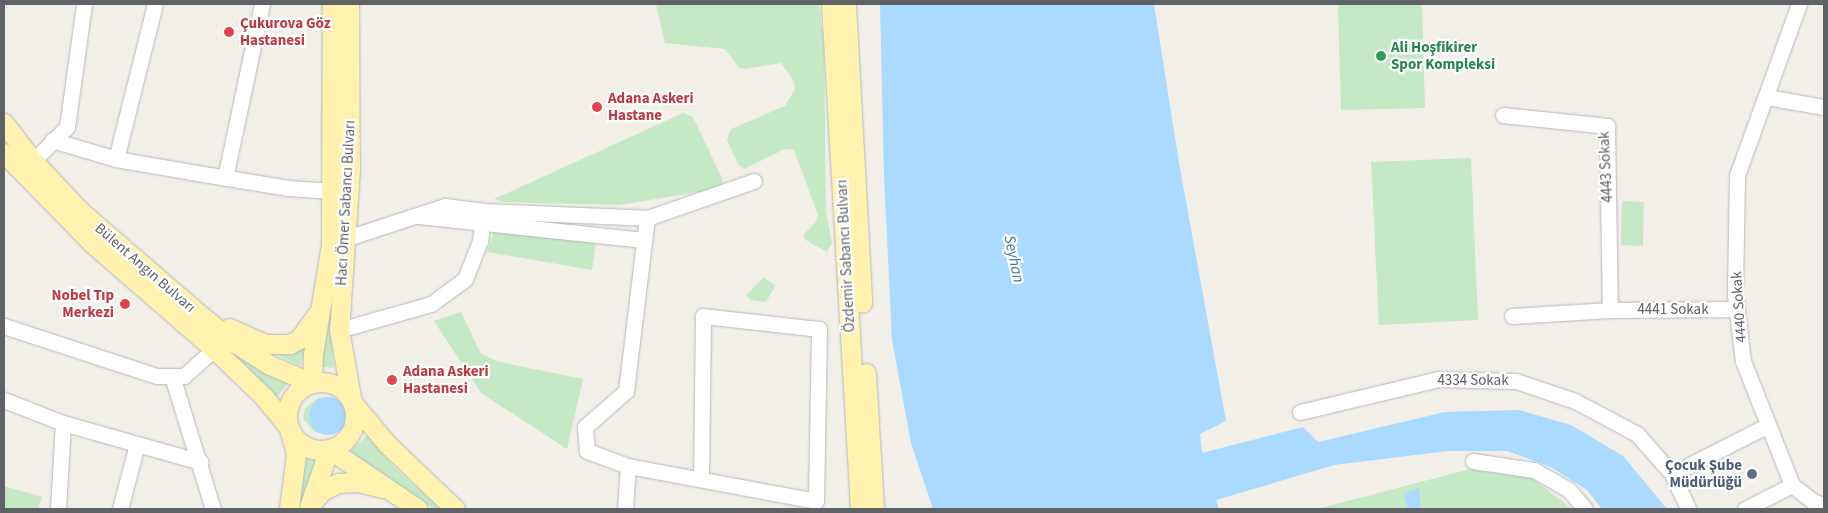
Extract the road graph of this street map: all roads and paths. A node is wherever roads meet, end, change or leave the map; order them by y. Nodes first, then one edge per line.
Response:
1 (84, 4) edge
2 (155, 4) edge
3 (262, 4) edge
4 (332, 4) edge
5 (349, 4) edge
6 (831, 4) edge
7 (846, 4) edge
8 (1800, 4) edge
9 (1767, 97) junction
10 (1824, 107) edge
11 (1503, 115) dead end
12 (4, 123) edge
13 (52, 140) junction
14 (4, 153) edge
15 (116, 159) junction
16 (33, 161) junction
17 (225, 178) junction
18 (754, 181) dead end
19 (333, 191) junction
20 (482, 217) junction
21 (647, 218) junction
22 (644, 240) junction
23 (339, 241) junction
24 (322, 305) junction
25 (1737, 309) junction
26 (1610, 310) junction
27 (198, 314) junction
28 (1512, 316) dead end
29 (4, 326) edge
30 (339, 330) junction
31 (214, 349) junction
32 (172, 376) junction
33 (312, 383) junction
34 (4, 400) edge
35 (352, 402) junction
36 (1300, 412) dead end
37 (63, 423) junction
38 (1768, 425) junction
39 (289, 428) junction
40 (137, 444) junction
41 (329, 449) junction
42 (1473, 461) dead end
43 (201, 462) junction
44 (628, 466) junction
45 (1672, 474) junction
46 (701, 479) junction
47 (1792, 486) junction
48 (393, 490) junction
49 (1819, 503) edge
50 (309, 508) edge
51 (58, 509) edge
52 (120, 509) edge
53 (213, 509) edge
54 (288, 509) edge
55 (418, 509) edge
56 (455, 509) edge
57 (625, 509) edge
58 (860, 509) edge
59 (874, 509) edge
60 (1585, 509) edge
61 (1688, 509) edge
62 (1745, 509) edge

1 - 13 street
2 - 15 street
3 - 17 street
4 - 19 main road, Hacı Ömer Sabancı Bulvarı
5 - 23 main road, Hacı Ömer Sabancı Bulvarı
6 - 58 main road, Özdemir Sabancı Bulvarı
7 - 59 main road, Özdemir Sabancı Bulvarı
8 - 9 street, 4440 Sokak
9 - 10 street
9 - 25 street, 4440 Sokak
11 - 26 street, 4443 Sokak
12 - 16 main road, Bülent Angın Bulvarı
13 - 15 street
13 - 16 street
14 - 31 main road, Bülent Angın Bulvarı
15 - 17 street
16 - 27 main road, Bülent Angın Bulvarı
17 - 19 street
18 - 21 street
19 - 23 main road, Hacı Ömer Sabancı Bulvarı
20 - 21 street
20 - 22 street
20 - 23 street
20 - 30 street
21 - 22 street
22 - 44 street
23 - 24 main road, Hacı Ömer Sabancı Bulvarı
23 - 30 main road, Hacı Ömer Sabancı Bulvarı
24 - 27 main road
24 - 33 main road, Hacı Ömer Sabancı Bulvarı
25 - 26 street, 4441 Sokak
25 - 38 street, 4440 Sokak
26 - 28 street, 4441 Sokak
27 - 33 main road, Bülent Angın Bulvarı
29 - 32 street
30 - 35 main road, Hacı Ömer Sabancı Bulvarı
31 - 32 street
31 - 39 main road, Bülent Angın Bulvarı
32 - 43 street
33 - 35 main road
33 - 39 main road
34 - 37 street
35 - 41 main road
35 - 56 main road
36 - 45 street, 4334 Sokak
37 - 40 street
37 - 51 street
38 - 45 street
38 - 47 street, 4440 Sokak
39 - 41 main road
39 - 54 main road
40 - 43 street
40 - 52 street
41 - 48 main road
41 - 50 main road
42 - 60 street
43 - 53 street
44 - 46 street
44 - 57 street
45 - 61 street, 4334 Sokak
46 - 46 street
47 - 49 street
47 - 62 street
48 - 50 main road
48 - 55 main road

